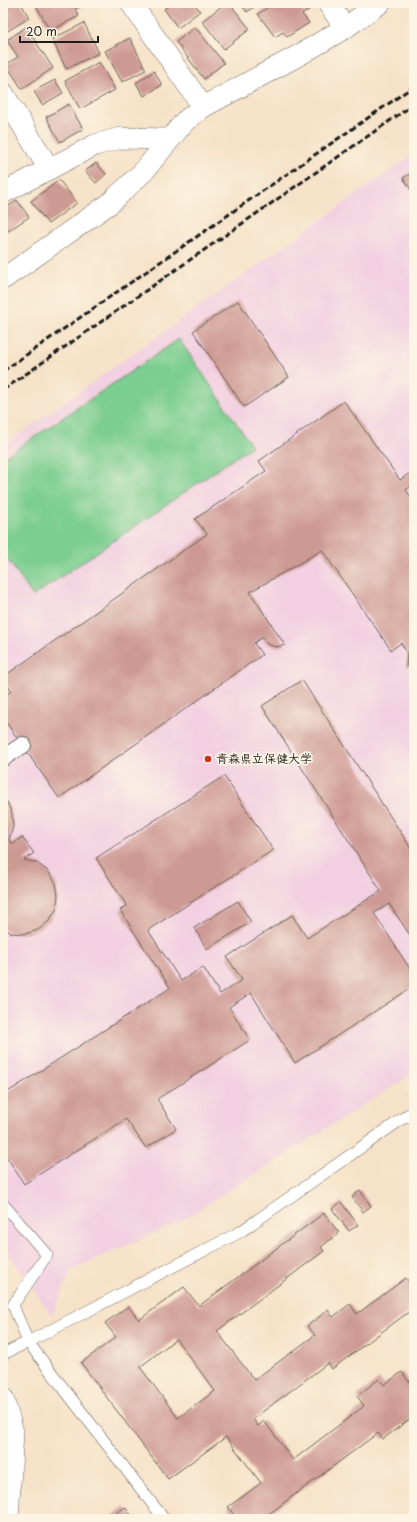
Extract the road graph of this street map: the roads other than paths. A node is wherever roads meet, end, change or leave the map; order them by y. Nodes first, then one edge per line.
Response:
1 (131, 3) edge
2 (328, 3) edge
3 (380, 3) edge
4 (345, 28) junction
5 (3, 93) edge
6 (203, 107) junction
7 (168, 139) junction
8 (49, 169) junction
9 (3, 193) edge
10 (3, 279) edge
11 (23, 745) dead end
12 (3, 758) edge
13 (414, 1121) edge
14 (3, 1204) edge
15 (28, 1342) junction
16 (3, 1354) edge
17 (3, 1398) edge
18 (8, 1519) edge
19 (164, 1519) edge

1 - 6 street
2 - 4 street
3 - 4 street
4 - 6 street
5 - 8 street
6 - 7 street
7 - 8 street
7 - 10 street
8 - 9 street
11 - 12 street
13 - 15 lane
14 - 15 lane
15 - 16 lane
15 - 19 lane
17 - 18 street

